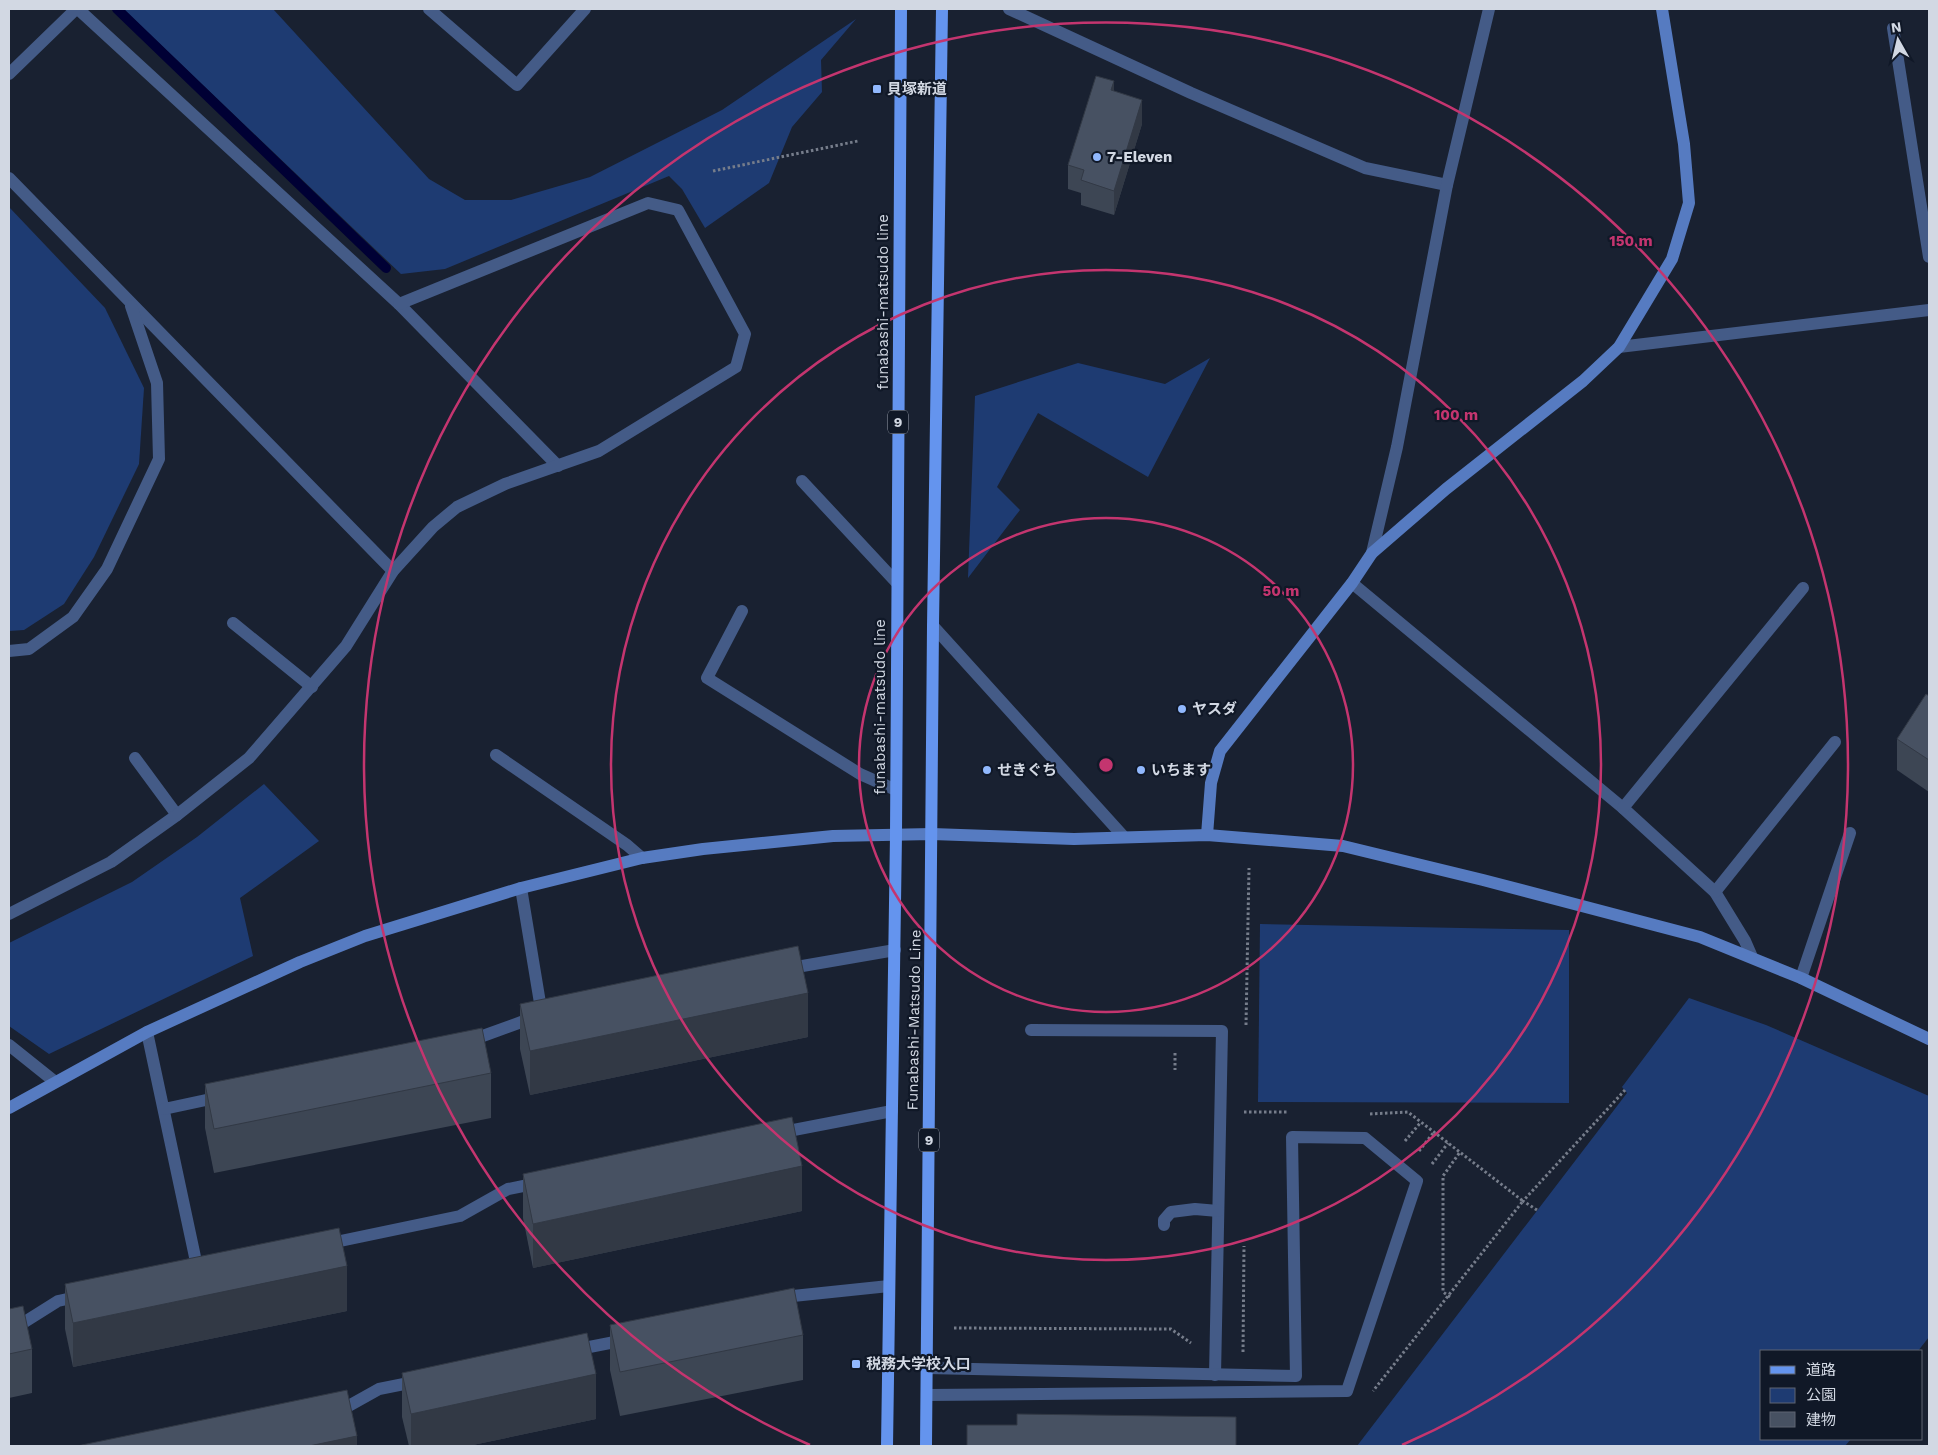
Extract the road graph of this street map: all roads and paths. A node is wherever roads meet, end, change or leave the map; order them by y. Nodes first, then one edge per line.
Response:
1 (77, 9) edge
2 (429, 9) edge
3 (585, 9) edge
4 (942, 9) edge
5 (1009, 9) edge
6 (1489, 9) edge
7 (1662, 9) edge
8 (899, 11) edge
9 (1893, 28) dead end
10 (9, 74) edge
11 (858, 141) dead end
12 (713, 171) dead end
13 (9, 178) edge
14 (1447, 185) junction
15 (1929, 257) edge
16 (130, 302) junction
17 (399, 304) junction
18 (1929, 310) edge
19 (1619, 347) junction
20 (558, 466) junction
21 (802, 482) dead end
22 (1372, 553) junction
23 (393, 571) junction
24 (897, 583) junction
25 (1352, 583) junction
26 (1803, 588) dead end
27 (742, 611) dead end
28 (233, 623) dead end
29 (933, 626) junction
30 (9, 651) edge
31 (312, 687) junction
32 (1835, 742) dead end
33 (496, 755) dead end
34 (135, 758) dead end
35 (896, 790) junction
36 (1623, 808) junction
37 (177, 815) junction
38 (1850, 833) dead end
39 (932, 834) junction
40 (896, 835) junction
41 (1207, 835) junction
42 (1124, 837) junction
43 (642, 858) junction
44 (1249, 868) dead end
45 (521, 888) junction
46 (1715, 892) junction
47 (9, 914) edge
48 (895, 950) junction
49 (1752, 957) junction
50 (775, 971) edge
51 (1801, 978) junction
52 (1031, 1030) dead end
53 (147, 1032) junction
54 (1246, 1033) dead end
55 (1929, 1040) edge
56 (9, 1045) edge
57 (460, 1045) edge
58 (1175, 1046) dead end
59 (1176, 1070) dead end
60 (54, 1082) junction
61 (1625, 1090) dead end
62 (231, 1095) edge
63 (9, 1108) edge
64 (164, 1109) junction
65 (892, 1111) junction
66 (1291, 1112) dead end
67 (1365, 1114) dead end
68 (1244, 1121) dead end
69 (1420, 1122) junction
70 (1434, 1132) junction
71 (762, 1136) edge
72 (1448, 1143) junction
73 (1399, 1148) dead end
74 (1460, 1152) junction
75 (1414, 1158) dead end
76 (1428, 1170) dead end
77 (547, 1181) edge
78 (1523, 1201) junction
79 (1537, 1210) dead end
80 (1218, 1211) junction
81 (1164, 1225) dead end
82 (1244, 1237) dead end
83 (314, 1246) edge
84 (198, 1271) edge
85 (889, 1286) junction
86 (95, 1293) edge
87 (1450, 1297) junction
88 (767, 1308) edge
89 (9, 1326) edge
90 (954, 1328) dead end
91 (642, 1337) edge
92 (1194, 1345) dead end
93 (564, 1352) edge
94 (1243, 1358) dead end
95 (927, 1368) junction
96 (1215, 1375) junction
97 (428, 1379) edge
98 (1371, 1394) dead end
99 (926, 1395) junction
100 (326, 1415) edge
101 (887, 1446) edge
102 (926, 1446) edge

1 - 10 street
1 - 17 street
2 - 3 street
4 - 29 main road, 9
5 - 14 street
6 - 14 street
7 - 19 street
8 - 24 main road, funabashi-matsudo line / 9
9 - 15 street
11 - 12 path
13 - 16 street
14 - 22 street
16 - 23 street
16 - 30 street
17 - 20 street
17 - 20 street
18 - 19 street
19 - 22 street
20 - 23 street
21 - 24 street
22 - 25 street
23 - 31 street
24 - 35 main road, funabashi-matsudo line / 9
25 - 36 street
25 - 41 street
26 - 36 street
27 - 35 street
28 - 31 street
29 - 39 main road, 9
29 - 42 street
31 - 37 street
32 - 46 street
33 - 43 street
34 - 37 street
35 - 40 main road, funabashi-matsudo line / 9
36 - 46 street
37 - 47 street
38 - 51 street
39 - 40 street
39 - 42 street
39 - 95 main road, Funabashi-Matsudo Line / 9
40 - 43 street
40 - 48 main road, Funabashi-Matsudo Line / 9
41 - 42 street
41 - 49 street
43 - 45 street
44 - 54 path
45 - 53 street
45 - 57 street
46 - 49 street
48 - 50 street
48 - 65 main road, Funabashi-Matsudo Line / 9
49 - 51 street
51 - 55 street
52 - 80 street
53 - 60 street
53 - 64 street
56 - 60 street
58 - 59 path
60 - 63 street
61 - 78 path
62 - 64 street
64 - 84 street
65 - 71 street
65 - 85 main road, Funabashi-Matsudo Line / 9
66 - 68 path
67 - 69 path
69 - 70 path
69 - 73 path
70 - 72 path
70 - 75 path
72 - 74 path
72 - 76 path
74 - 78 path
74 - 87 path
77 - 83 street
78 - 79 path
78 - 87 path
80 - 81 street
80 - 96 street
82 - 94 path
85 - 88 street
85 - 101 main road, Funabashi-Matsudo Line / 9
86 - 89 street
87 - 98 path
90 - 92 path
91 - 93 street
95 - 96 street
95 - 99 main road, Funabashi-Matsudo Line / 9
96 - 99 street
97 - 100 street
99 - 102 main road, Funabashi-Matsudo Line / 9

